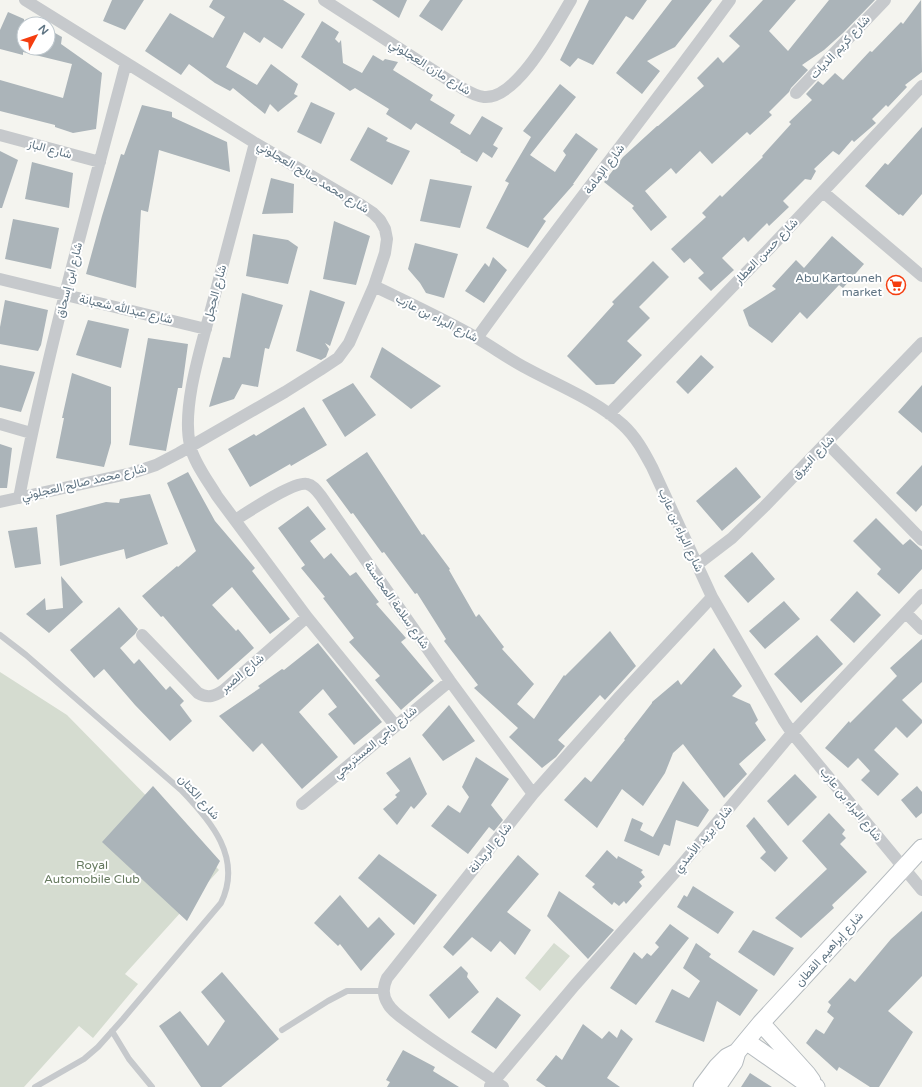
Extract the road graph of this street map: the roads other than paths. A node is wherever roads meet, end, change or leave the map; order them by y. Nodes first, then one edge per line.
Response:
1 (25, 0) edge
2 (571, 0) edge
3 (730, 0) edge
4 (885, 0) edge
5 (330, 2) edge
6 (126, 63) junction
7 (922, 86) edge
8 (796, 94) dead end
9 (0, 135) edge
10 (255, 143) junction
11 (100, 162) junction
12 (823, 192) junction
13 (922, 276) edge
14 (0, 279) edge
15 (374, 286) junction
16 (64, 295) junction
17 (206, 329) junction
18 (477, 338) junction
19 (922, 343) edge
20 (609, 414) junction
21 (0, 424) edge
22 (31, 433) junction
23 (827, 443) junction
24 (190, 446) junction
25 (19, 498) junction
26 (0, 502) edge
27 (235, 520) junction
28 (922, 540) edge
29 (698, 564) junction
30 (922, 595) edge
31 (712, 597) junction
32 (906, 613) junction
33 (307, 617) junction
34 (922, 629) edge
35 (0, 635) edge
36 (142, 635) dead end
37 (450, 681) junction
38 (395, 725) junction
39 (792, 733) junction
40 (534, 794) junction
41 (302, 804) dead end
42 (922, 848) edge
43 (903, 868) junction
44 (922, 890) edge
45 (383, 991) junction
46 (761, 1023) junction
47 (282, 1030) dead end
48 (112, 1031) junction
49 (742, 1047) junction
50 (495, 1085) edge
51 (35, 1087) edge
52 (152, 1087) edge
53 (702, 1087) edge
54 (717, 1087) edge
55 (816, 1087) edge

1 - 6 street, شارع محمد صالح العجلوني
2 - 5 street, شارع مازن العجلوني
3 - 18 street, شارع الإمامة
4 - 8 street, شارع كريم الديات
6 - 10 street, شارع محمد صالح العجلوني
6 - 11 street, شارع ابن إسحاق
7 - 12 street, شارع حسن العطار
9 - 11 street, شارع الباز
10 - 15 street, شارع محمد صالح العجلوني
10 - 17 street, شارع الحجل
11 - 16 street, شارع ابن إسحاق
12 - 13 street
12 - 20 street, شارع حسن العطار
14 - 16 street, شارع عبدالله شعبانة
15 - 18 street, شارع البراء بن عازب
15 - 24 street, شارع محمد صالح العجلوني
16 - 17 street, شارع عبدالله شعبانة
16 - 22 street, شارع ابن إسحاق
17 - 24 street, شارع الحجل
18 - 20 street, شارع البراء بن عازب
19 - 23 street, شارع البيرق
20 - 29 street, شارع البراء بن عازب
21 - 22 street
22 - 25 street, شارع ابن إسحاق
23 - 28 street
23 - 29 street, شارع البيرق
24 - 25 street, شارع محمد صالح العجلوني
24 - 27 street
25 - 26 street, شارع محمد صالح العجلوني
27 - 33 street
27 - 37 street, شارع سلامة المحاسنة
29 - 31 street, شارع البراء بن عازب
30 - 32 street, شارع يزيد الأسدي
31 - 39 street, شارع البراء بن عازب
31 - 40 street, شارع الريدانة
32 - 34 street
32 - 39 street, شارع يزيد الأسدي
33 - 36 street, شارع الصبر
33 - 38 street
35 - 48 lane, شارع الكتان
37 - 38 street, شارع ناجي المستريحي
37 - 40 street, شارع سلامة المحاسنة
38 - 41 street, شارع ناجي المستريحي
39 - 43 street, شارع البراء بن عازب
39 - 50 street, شارع يزيد الأسدي
40 - 45 street, شارع الريدانة
42 - 43 street, شارع إبراهيم القطان
43 - 44 street, شارع البراء بن عازب
43 - 46 street, شارع إبراهيم القطان
45 - 47 lane
45 - 50 street
46 - 49 street, شارع إبراهيم القطان
46 - 55 street
48 - 51 lane, شارع الكتان
48 - 52 lane
49 - 53 street, شارع إبراهيم القطان
49 - 54 street, شارع إبراهيم القطان
49 - 55 street

